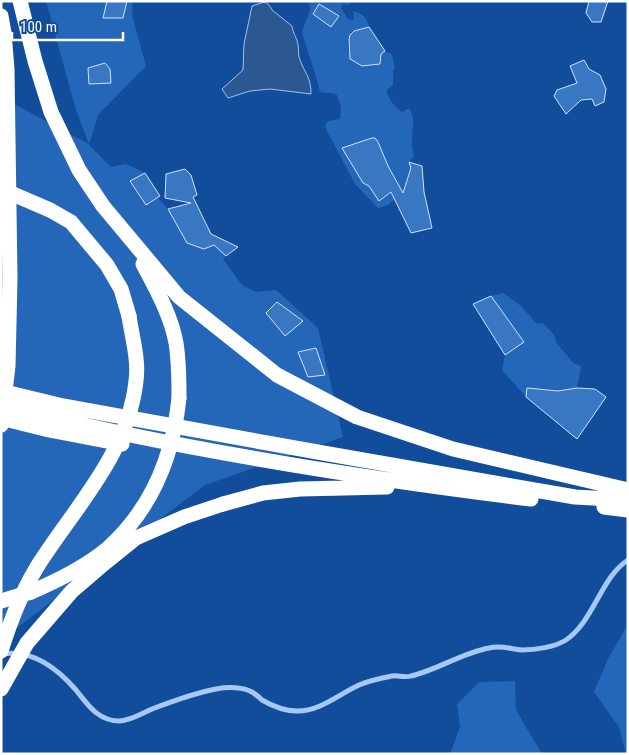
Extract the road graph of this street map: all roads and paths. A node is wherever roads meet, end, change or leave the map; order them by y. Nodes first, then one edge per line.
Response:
1 (20, 1) edge
2 (1, 16) edge
3 (1, 189) edge
4 (127, 234) junction
5 (1, 384) edge
6 (1, 391) edge
7 (1, 406) edge
8 (63, 406) junction
9 (1, 418) edge
10 (1, 425) edge
11 (218, 453) junction
12 (428, 485) junction
13 (628, 490) edge
14 (628, 500) edge
15 (628, 510) edge
16 (628, 560) edge
17 (1, 601) edge
18 (1, 652) edge
19 (1, 689) edge

1 - 4 highway
2 - 10 highway, bridge
3 - 18 highway, bridge
4 - 13 highway
4 - 17 highway, bridge
5 - 8 highway
6 - 8 highway
7 - 11 highway
8 - 14 highway
9 - 11 highway
11 - 12 highway
12 - 15 highway
12 - 19 highway, bridge
16 - 18 street

